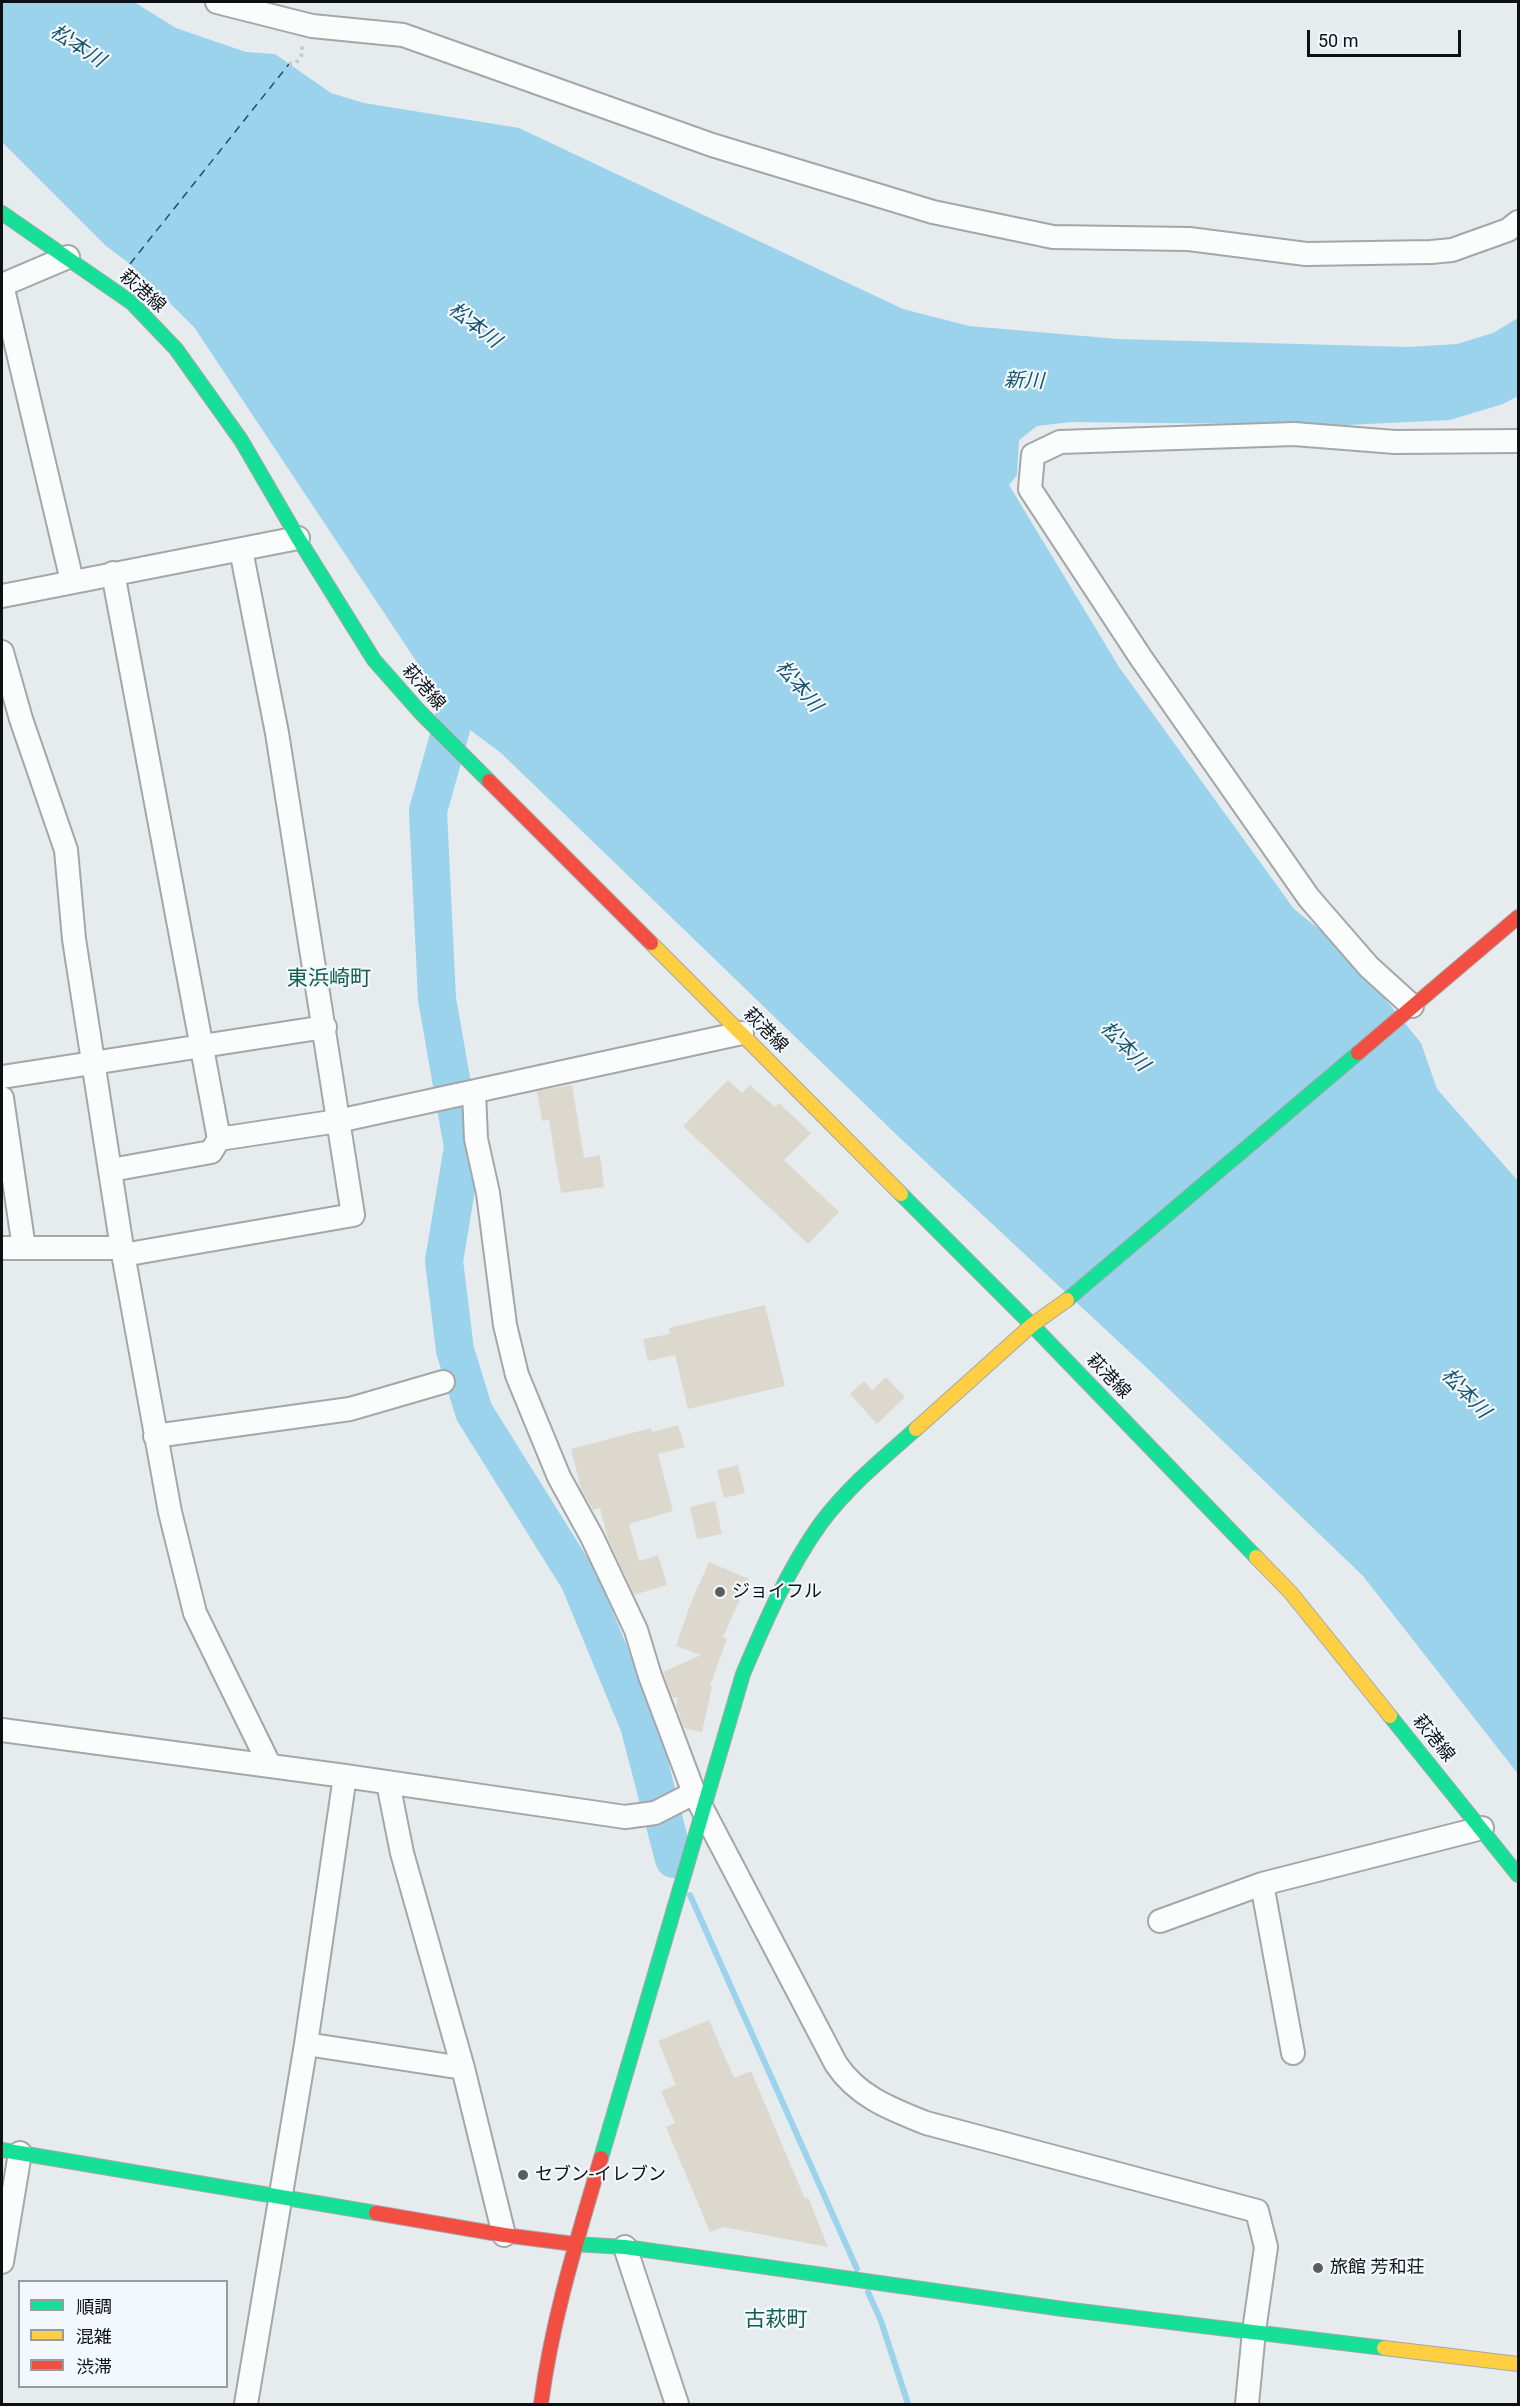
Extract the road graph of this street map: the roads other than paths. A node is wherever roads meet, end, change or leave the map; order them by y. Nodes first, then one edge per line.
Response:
1 (217, 2) edge
2 (2, 213) edge
3 (1518, 222) edge
4 (68, 257) junction
5 (2, 285) edge
6 (1518, 441) edge
7 (298, 538) junction
8 (241, 550) junction
9 (113, 573) junction
10 (72, 581) junction
11 (2, 596) edge
12 (2, 652) edge
13 (1518, 917) edge
14 (1408, 1010) junction
15 (325, 1027) junction
16 (742, 1033) junction
17 (201, 1046) junction
18 (93, 1063) junction
19 (2, 1077) edge
20 (470, 1093) junction
21 (2, 1098) edge
22 (338, 1121) junction
23 (219, 1139) junction
24 (111, 1170) junction
25 (2, 1248) edge
26 (24, 1248) junction
27 (123, 1252) junction
28 (1032, 1325) junction
29 (442, 1382) dead end
30 (155, 1436) junction
31 (2, 1730) edge
32 (270, 1766) junction
33 (345, 1776) junction
34 (388, 1783) junction
35 (699, 1801) junction
36 (1482, 1828) junction
37 (1518, 1875) edge
38 (1262, 1884) junction
39 (1160, 1922) dead end
40 (306, 2044) junction
41 (1293, 2053) dead end
42 (464, 2068) junction
43 (11, 2151) edge
44 (279, 2196) junction
45 (504, 2235) junction
46 (574, 2244) junction
47 (626, 2247) junction
48 (2, 2262) edge
49 (1254, 2331) junction
50 (1518, 2364) edge
51 (246, 2404) edge
52 (541, 2404) edge
53 (677, 2404) edge
54 (1247, 2404) edge

1 - 3 street
2 - 4 street, 萩港線
4 - 5 street
4 - 7 street, 萩港線
5 - 10 street
6 - 14 street
7 - 8 street
7 - 16 street, 萩港線
8 - 9 street
8 - 15 street
9 - 10 street
9 - 17 street
10 - 11 street
12 - 18 street
13 - 14 street
14 - 28 street
15 - 17 street
15 - 22 street
16 - 20 street
16 - 28 street, 萩港線
17 - 18 street
17 - 23 street
18 - 19 street
18 - 24 street
20 - 22 street
20 - 35 street
21 - 26 street
22 - 23 street
22 - 27 street
23 - 24 street
24 - 27 street
25 - 26 street
26 - 27 street
27 - 30 street
28 - 35 street
28 - 36 street, 萩港線
29 - 30 street
30 - 32 street
31 - 32 street
32 - 33 street
33 - 34 street
33 - 40 street
34 - 35 street
34 - 42 street
35 - 46 street
35 - 49 street
36 - 37 street, 萩港線
36 - 38 street
38 - 39 street
38 - 41 street
40 - 42 street
40 - 44 street
42 - 45 street
43 - 44 street
43 - 48 street
44 - 45 street
44 - 51 street
45 - 46 street
46 - 47 street
46 - 52 street
47 - 49 street
47 - 53 street
49 - 50 street
49 - 54 street

